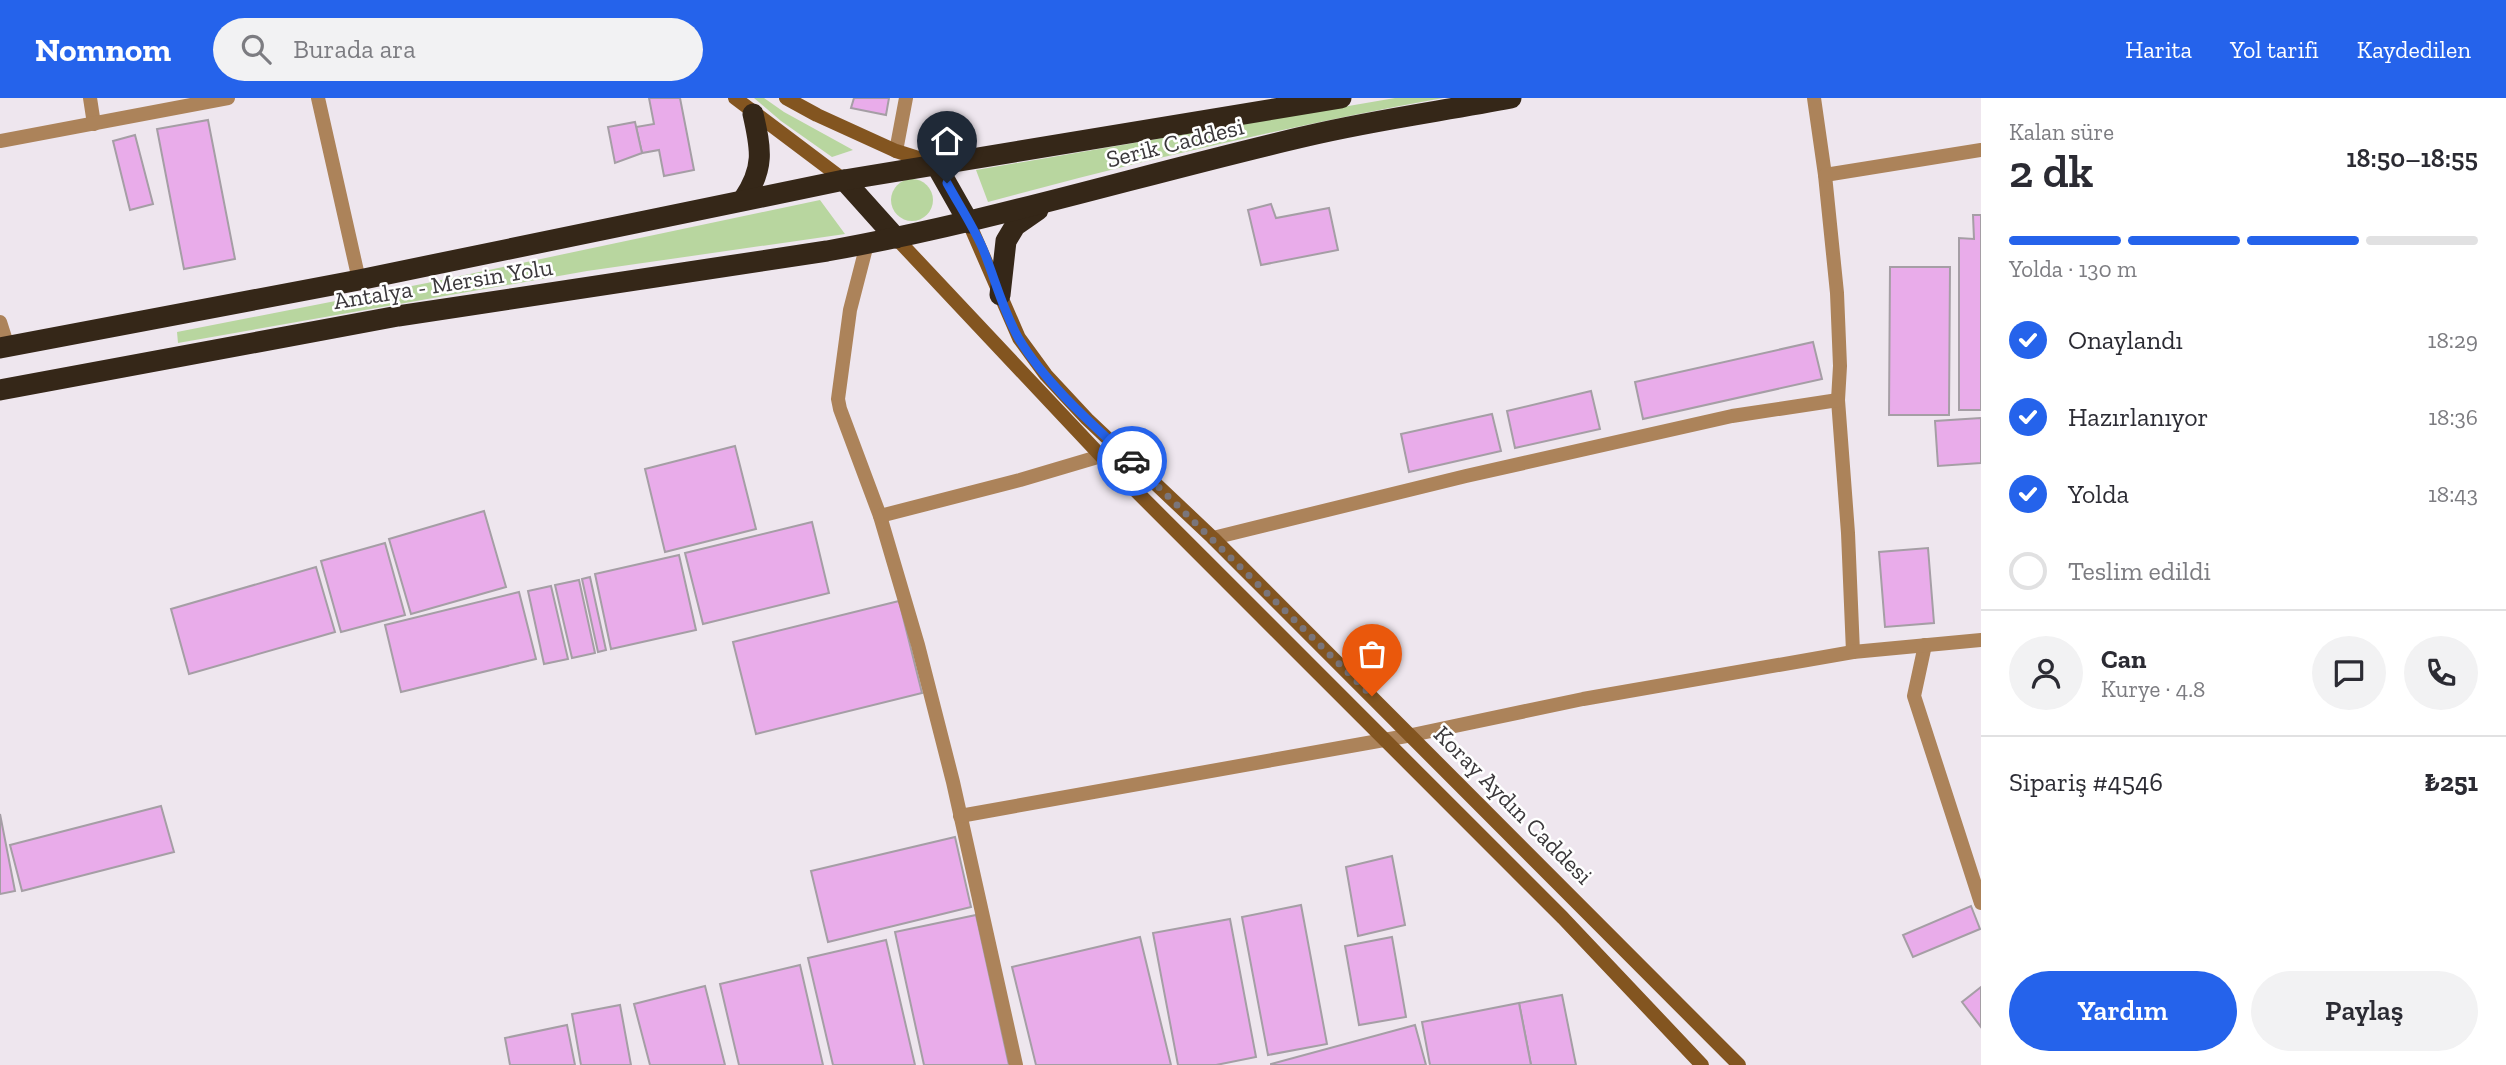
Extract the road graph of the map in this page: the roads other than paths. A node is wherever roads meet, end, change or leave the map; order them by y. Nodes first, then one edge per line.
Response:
1 (90, 98) edge
2 (228, 98) edge
3 (318, 98) edge
4 (735, 98) edge
5 (786, 98) edge
6 (906, 98) edge
7 (1340, 98) edge
8 (1511, 98) edge
9 (1814, 98) edge
10 (1307, 101) edge
11 (753, 114) junction
12 (94, 124) junction
13 (0, 141) edge
14 (1981, 150) edge
15 (896, 151) junction
16 (935, 163) junction
17 (1825, 175) junction
18 (845, 180) junction
19 (743, 200) junction
20 (1048, 202) junction
21 (970, 223) junction
22 (896, 238) junction
23 (867, 244) junction
24 (359, 280) junction
25 (1000, 295) junction
26 (0, 322) edge
27 (4, 348) edge
28 (0, 390) edge
29 (1838, 400) junction
30 (1101, 456) junction
31 (880, 516) junction
32 (1213, 538) junction
33 (1981, 640) edge
34 (1925, 645) junction
35 (1853, 652) junction
36 (1412, 735) junction
37 (1384, 740) junction
38 (960, 816) junction
39 (1981, 902) edge
40 (1016, 1065) edge
41 (1702, 1065) edge
42 (1739, 1065) edge

1 - 12 street
2 - 12 street
3 - 24 street
4 - 11 main road
5 - 15 main road
6 - 15 street
7 - 10 highway, Serik Caddesi
8 - 20 highway, Serik Caddesi
9 - 17 street
10 - 16 highway, Serik Caddesi
11 - 18 main road
11 - 19 highway
12 - 13 street
14 - 17 street
15 - 16 main road
16 - 18 highway, Serik Caddesi
16 - 21 highway
17 - 29 street
18 - 19 highway, Antalya - Mersin Yolu
18 - 22 highway
19 - 24 highway, Antalya - Mersin Yolu
20 - 21 highway, Serik Caddesi
20 - 25 highway
21 - 22 highway, Serik Caddesi
21 - 25 main road, Koray Aydın Caddesi
22 - 23 highway, Antalya - Mersin Yolu
22 - 30 main road
23 - 28 highway, Antalya - Mersin Yolu
23 - 31 street
24 - 27 highway, Antalya - Mersin Yolu
25 - 32 main road, Koray Aydın Caddesi
26 - 27 street
29 - 32 street
29 - 35 street
30 - 31 street
30 - 37 main road
31 - 38 street
32 - 36 main road, Koray Aydın Caddesi
33 - 34 street
34 - 35 street
34 - 39 street
35 - 36 street
36 - 37 street
36 - 42 main road, Koray Aydın Caddesi
37 - 38 street
37 - 41 main road
38 - 40 street

